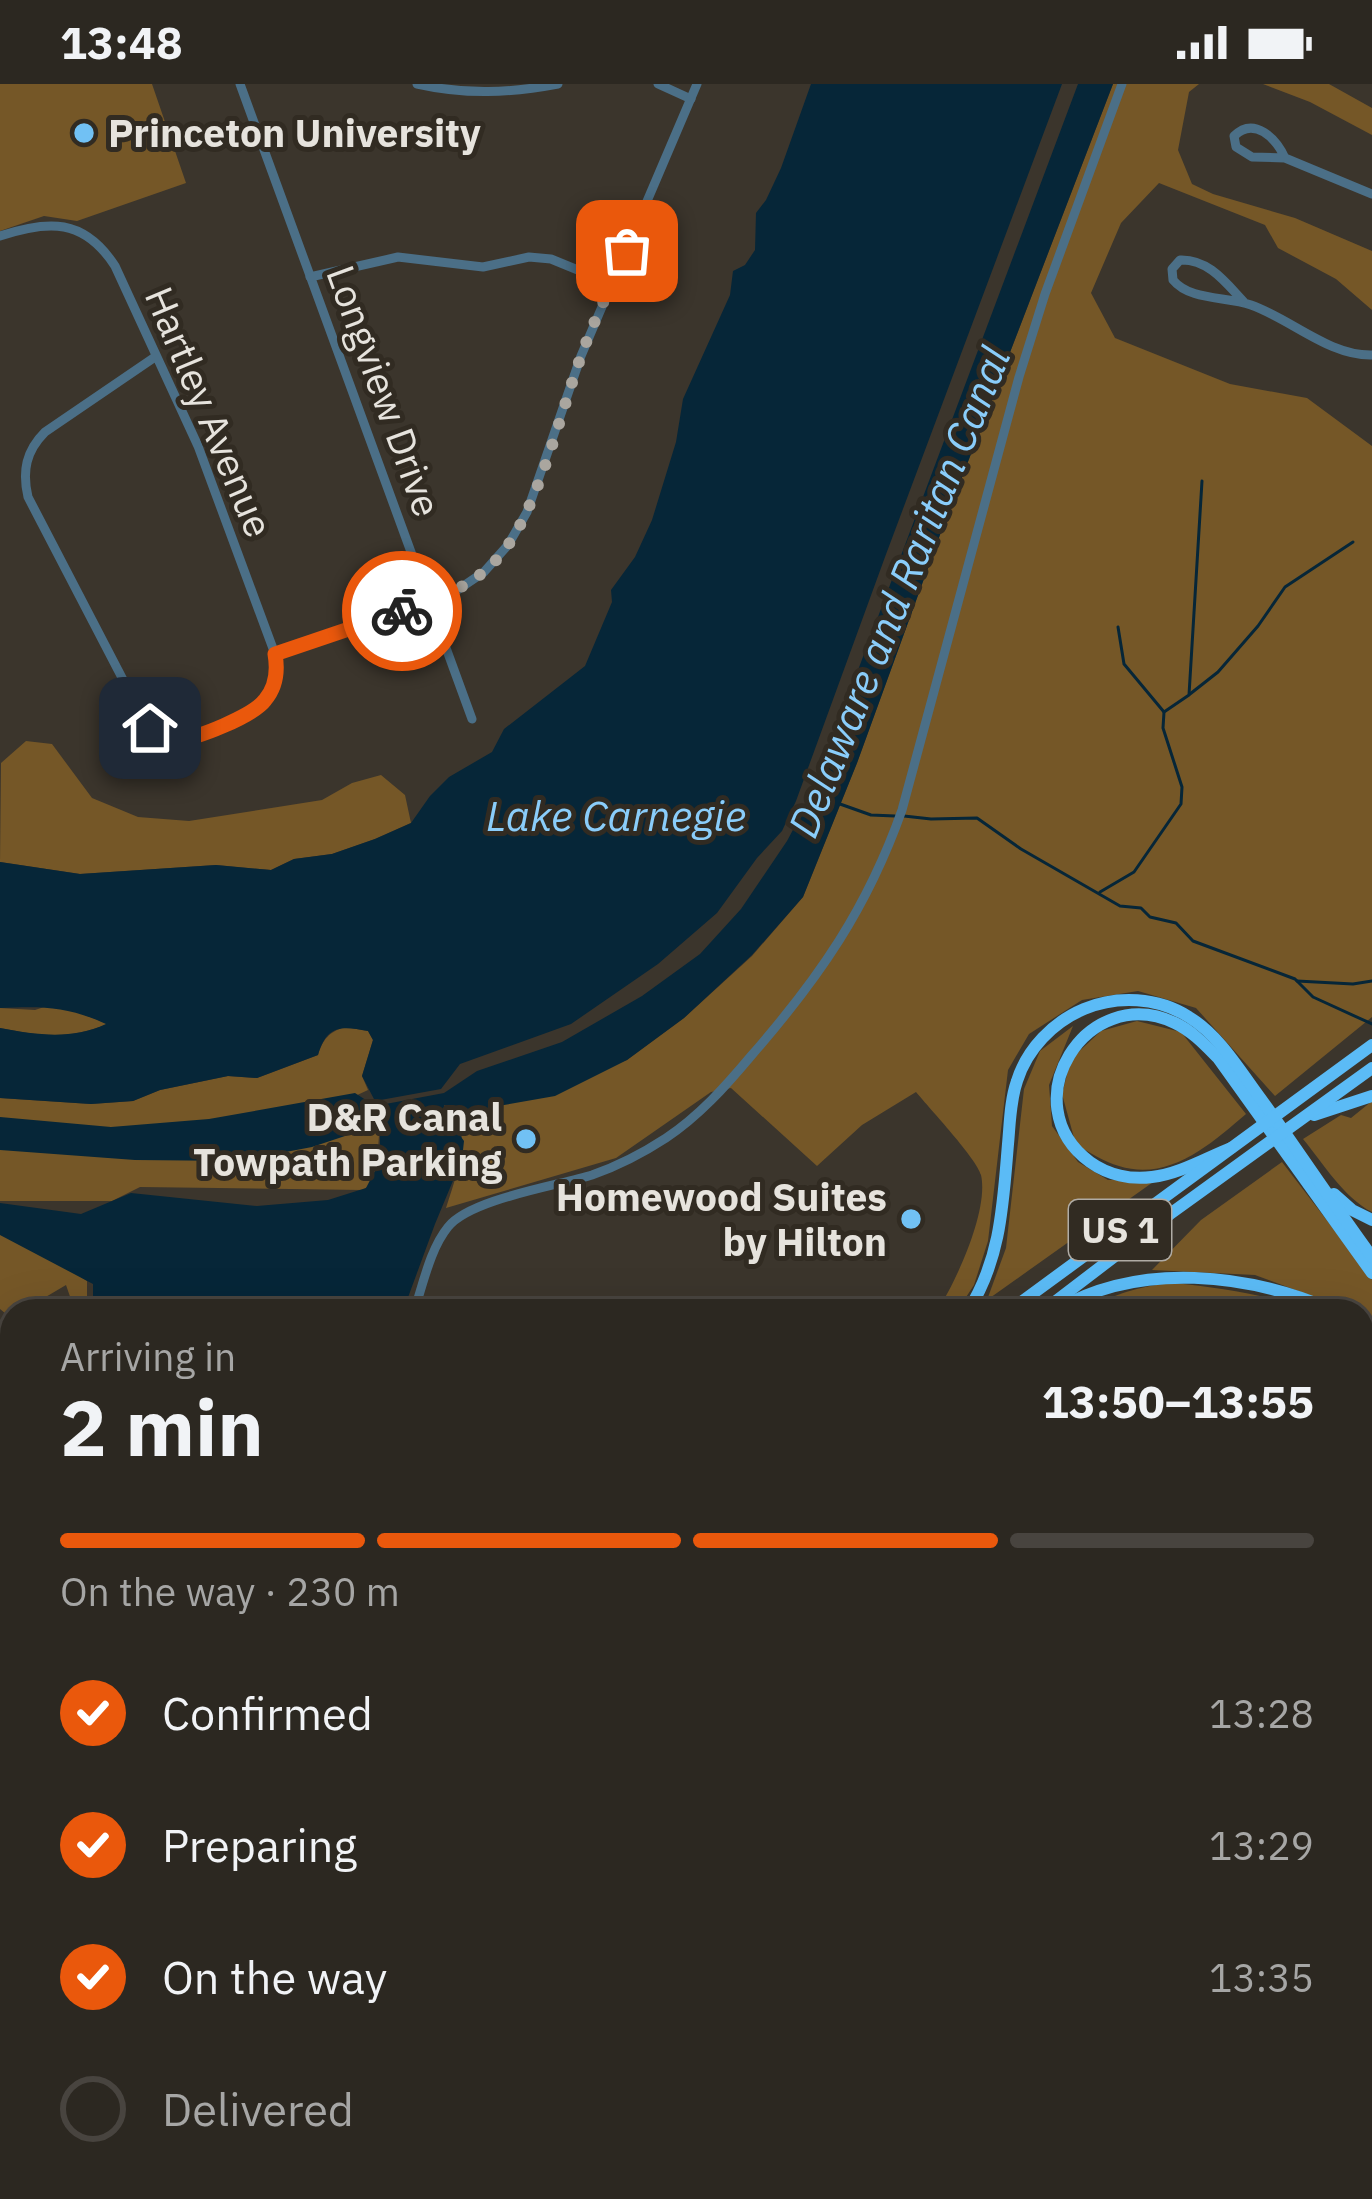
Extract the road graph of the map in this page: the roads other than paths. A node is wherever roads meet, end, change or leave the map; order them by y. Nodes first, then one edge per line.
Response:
1 (417, 84) edge
2 (559, 84) edge
3 (658, 84) edge
4 (697, 84) edge
5 (1122, 84) edge
6 (244, 85) edge
7 (691, 99) junction
8 (1285, 158) junction
9 (1372, 194) edge
10 (0, 236) edge
11 (310, 277) junction
12 (612, 284) junction
13 (1244, 302) junction
14 (1372, 355) edge
15 (155, 357) junction
16 (430, 602) junction
17 (275, 654) junction
18 (472, 719) dead end
19 (1372, 1045) edge
20 (1372, 1068) edge
21 (1372, 1096) edge
22 (1252, 1097) junction
23 (1302, 1119) junction
24 (1231, 1148) junction
25 (1298, 1161) junction
26 (1314, 1173) junction
27 (1372, 1220) edge
28 (1372, 1256) edge
29 (1372, 1273) edge
30 (418, 1299) edge
31 (976, 1299) edge
32 (1025, 1299) edge
33 (1059, 1299) edge
34 (1077, 1299) edge
35 (1298, 1299) edge

1 - 2 street
3 - 7 street
4 - 7 street
5 - 30 street
6 - 11 street, Longview Drive
7 - 12 street
8 - 8 street
8 - 9 street
10 - 15 street, Hartley Avenue
11 - 12 street
11 - 16 street, Longview Drive
12 - 16 street
13 - 13 street
13 - 14 street
15 - 17 street, Hartley Avenue
15 - 17 street
16 - 17 street
16 - 18 street, Longview Drive
19 - 24 highway, US 1
20 - 23 highway, US 1
21 - 23 highway
22 - 24 highway
22 - 25 highway
22 - 31 highway
23 - 33 highway, US 1
24 - 32 highway, US 1
25 - 26 highway
25 - 29 highway
26 - 27 highway
26 - 28 highway
34 - 35 highway

